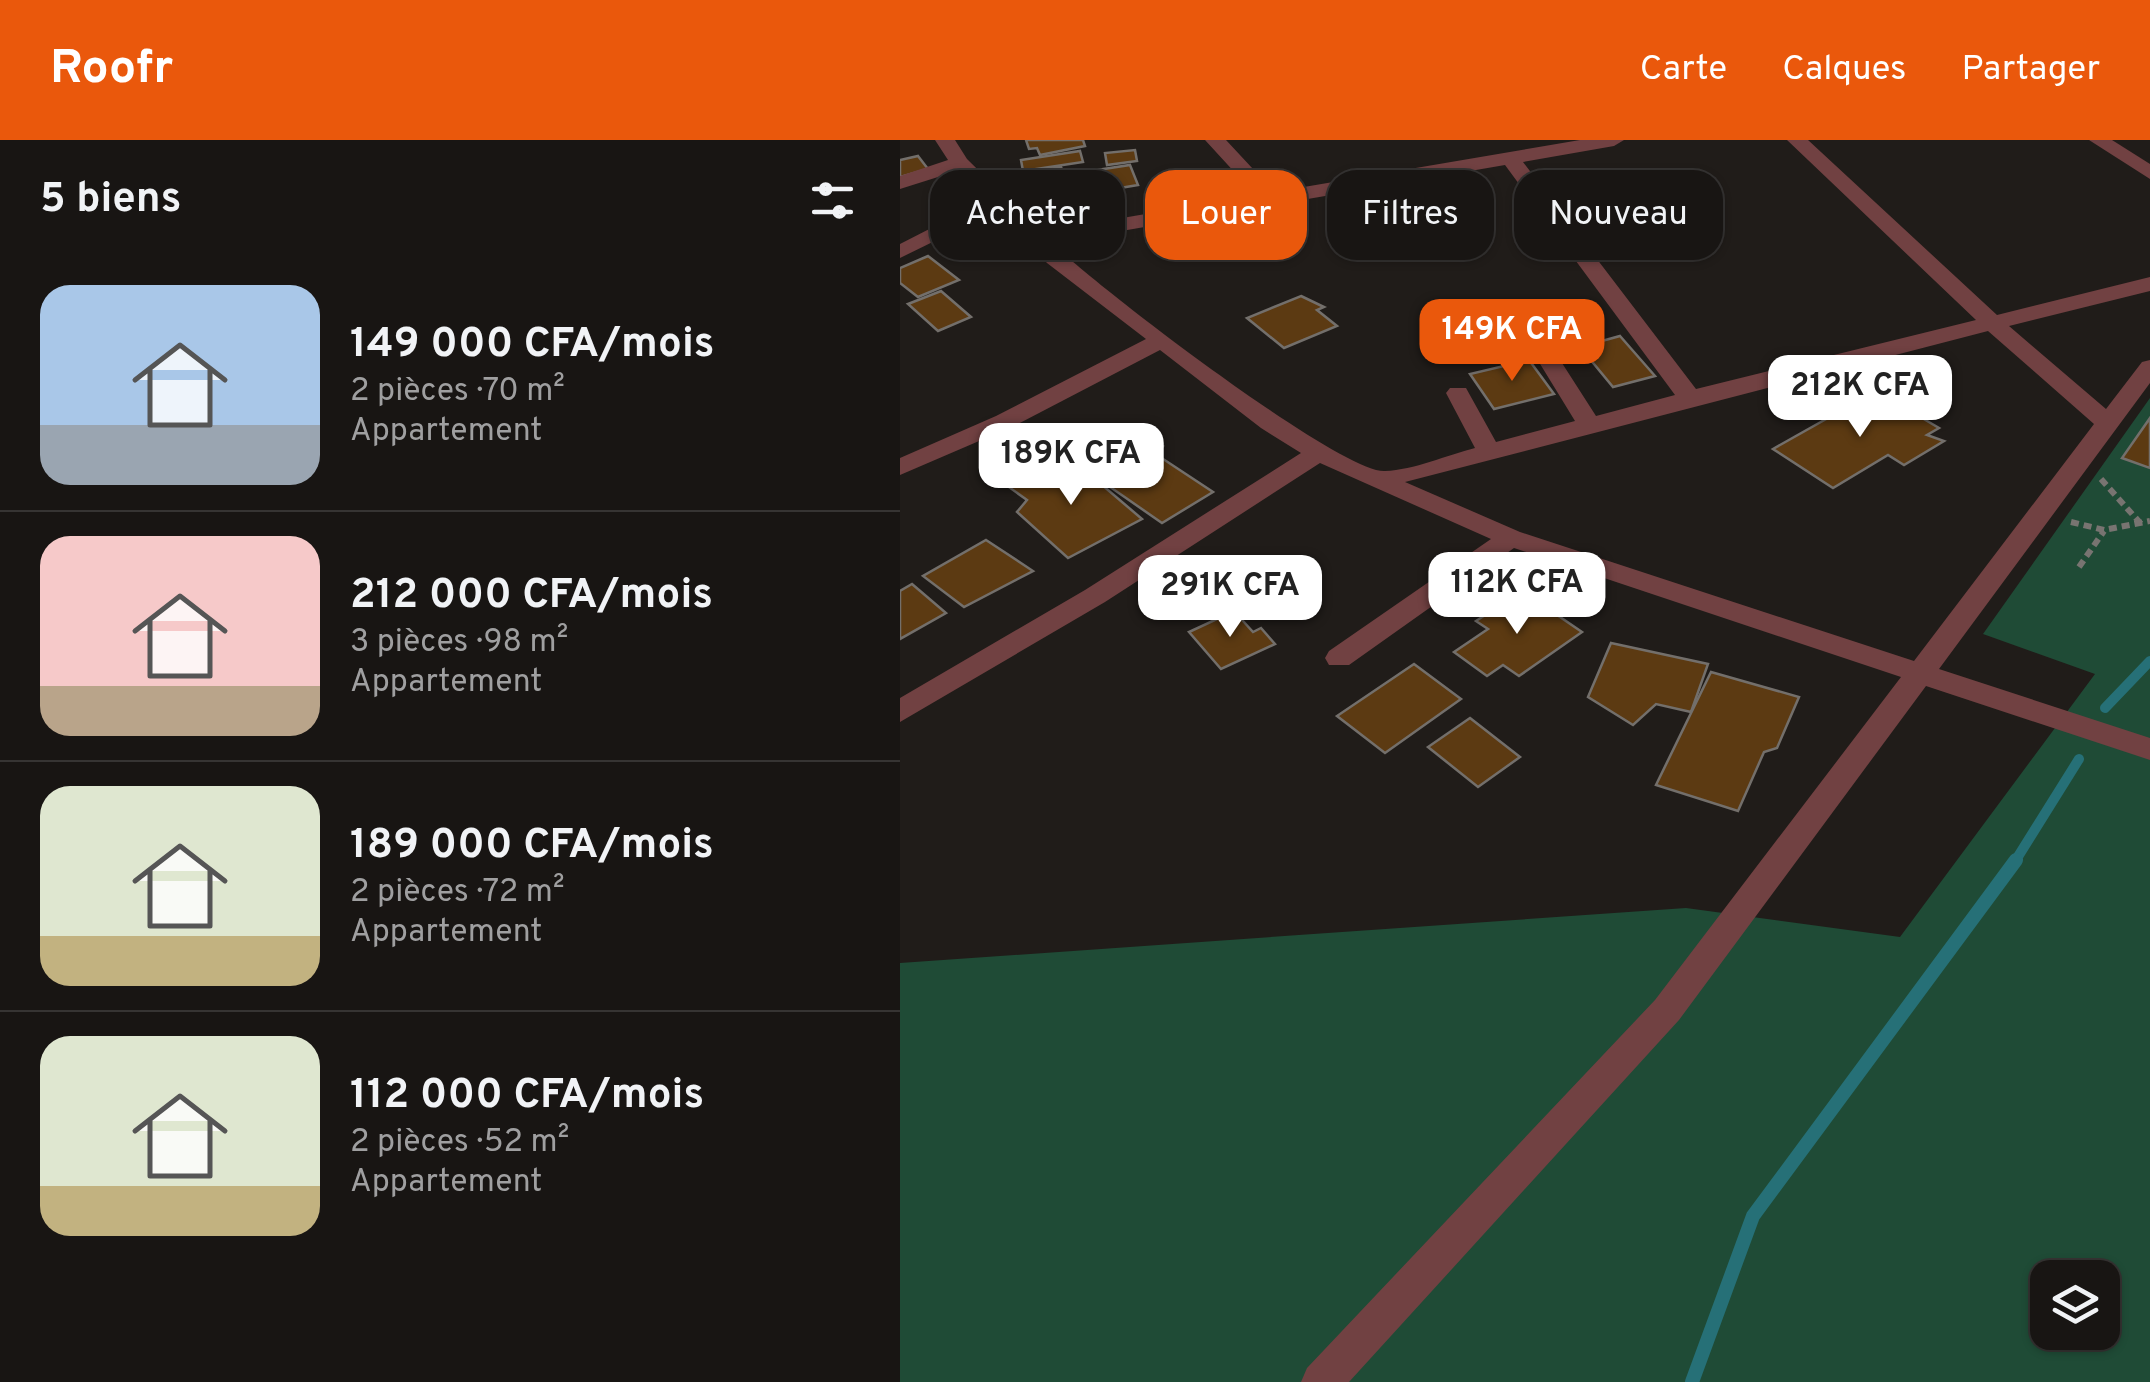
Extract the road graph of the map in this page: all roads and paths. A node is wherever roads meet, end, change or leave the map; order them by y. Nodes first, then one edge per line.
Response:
1 (945, 140) edge
2 (1214, 140) edge
3 (1614, 140) edge
4 (1797, 140) edge
5 (2099, 140) edge
6 (1510, 158) junction
7 (960, 163) junction
8 (967, 170) edge
9 (1243, 170) edge
10 (2150, 173) edge
11 (900, 183) edge
12 (1307, 193) edge
13 (930, 237) edge
14 (900, 252) edge
15 (1058, 260) edge
16 (2150, 284) edge
17 (1992, 323) junction
18 (1161, 340) junction
19 (1545, 354) dead end
20 (2150, 367) edge
21 (1458, 393) dead end
22 (1690, 398) junction
23 (2106, 422) junction
24 (1590, 425) junction
25 (900, 440) edge
26 (1489, 452) junction
27 (1318, 454) junction
28 (911, 461) edge
29 (2110, 466) dead end
30 (1379, 482) junction
31 (2041, 512) junction
32 (2150, 521) edge
33 (2141, 524) junction
34 (2104, 530) junction
35 (1510, 538) junction
36 (2079, 567) dead end
37 (1339, 658) dead end
38 (1924, 672) junction
39 (900, 711) edge
40 (2150, 749) edge
41 (1322, 1382) edge

1 - 7 street
2 - 9 street
3 - 6 street
4 - 17 street
5 - 10 street
6 - 12 street
6 - 22 street
7 - 8 street
7 - 11 street
13 - 14 street
15 - 18 street
16 - 17 street
17 - 22 street
17 - 23 street
18 - 27 street
18 - 28 street
19 - 24 street
20 - 23 street
21 - 26 street
22 - 24 street
23 - 31 street
24 - 26 street
25 - 28 street
26 - 30 street
27 - 30 street
27 - 39 street
29 - 33 path
30 - 35 street
31 - 34 path
31 - 38 street
32 - 33 path
33 - 34 path
34 - 36 path
35 - 37 street
35 - 38 street
38 - 40 street
38 - 41 street

